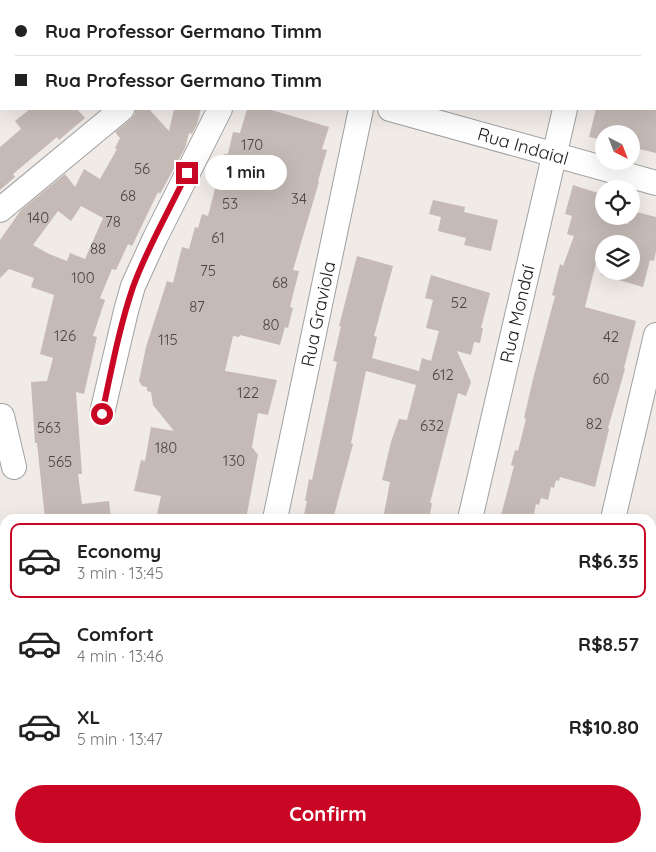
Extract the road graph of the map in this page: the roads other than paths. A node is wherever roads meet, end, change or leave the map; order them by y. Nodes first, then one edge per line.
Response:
1 (121, 110) edge
2 (219, 110) edge
3 (362, 110) edge
4 (394, 110) edge
5 (565, 110) edge
6 (554, 155) junction
7 (656, 183) edge
8 (0, 210) edge
9 (656, 335) edge
10 (652, 366) edge
11 (102, 414) dead end
12 (0, 416) edge
13 (14, 467) dead end
14 (276, 514) edge
15 (471, 514) edge
16 (614, 514) edge

1 - 8 street
2 - 11 street
3 - 14 street, Rua Graviola
4 - 6 street, Rua Indaial
5 - 6 street, Rua Mondaí
6 - 7 street, Rua Indaial
6 - 15 street, Rua Mondaí
9 - 10 street
10 - 16 street
12 - 13 street

